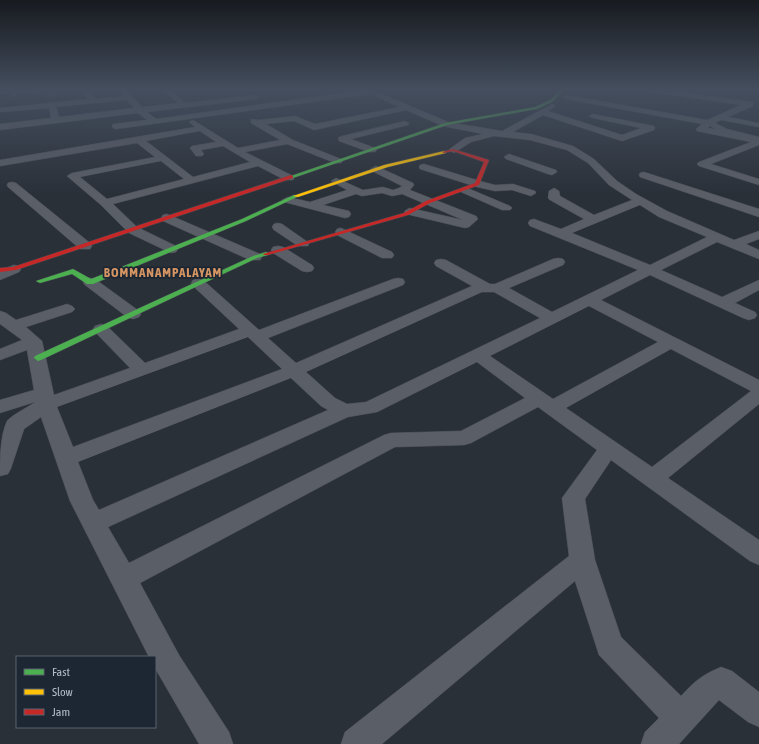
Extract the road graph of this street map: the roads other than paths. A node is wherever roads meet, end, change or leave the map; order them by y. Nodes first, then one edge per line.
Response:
1 (20, 125) edge
2 (34, 125) edge
3 (128, 125) edge
4 (197, 125) edge
5 (260, 125) edge
6 (311, 125) edge
7 (321, 125) edge
8 (398, 125) edge
9 (444, 125) edge
10 (448, 125) edge
11 (526, 125) edge
12 (581, 125) edge
13 (635, 125) edge
14 (707, 125) edge
15 (713, 125) edge
16 (10, 126) joint
17 (116, 126) dead end
18 (0, 128) edge
19 (202, 128) junction
20 (594, 129) junction
21 (428, 130) junction
22 (724, 131) junction
23 (759, 131) edge
24 (576, 132) dead end
25 (37, 133) dead end
26 (441, 133) dead end
27 (553, 135) dead end
28 (455, 137) dead end
29 (531, 137) junction
30 (139, 140) junction
31 (468, 140) junction
32 (288, 141) junction
33 (756, 141) edge
34 (504, 142) junction
35 (225, 143) junction
36 (372, 150) junction
37 (454, 150) junction
38 (238, 151) junction
39 (199, 154) dead end
40 (163, 158) junction
41 (338, 161) junction
42 (486, 161) junction
43 (0, 163) edge
44 (259, 163) junction
45 (424, 167) dead end
46 (376, 169) junction
47 (552, 172) dead end
48 (644, 175) dead end
49 (289, 178) junction
50 (670, 179) dead end
51 (192, 180) junction
52 (336, 181) junction
53 (759, 182) edge
54 (12, 185) dead end
55 (471, 187) junction
56 (355, 191) junction
57 (403, 191) junction
58 (554, 192) dead end
59 (531, 193) dead end
60 (500, 197) dead end
61 (288, 200) junction
62 (640, 201) junction
63 (428, 202) junction
64 (105, 203) junction
65 (312, 205) junction
66 (506, 208) dead end
67 (759, 209) edge
68 (410, 212) junction
69 (759, 213) edge
70 (167, 218) junction
71 (594, 220) junction
72 (534, 223) dead end
73 (278, 226) dead end
74 (133, 230) junction
75 (346, 230) junction
76 (561, 233) junction
77 (759, 235) edge
78 (204, 236) junction
79 (717, 237) junction
80 (303, 243) junction
81 (735, 244) junction
82 (85, 246) junction
83 (171, 249) junction
84 (278, 250) junction
85 (759, 255) edge
86 (387, 256) dead end
87 (254, 257) junction
88 (558, 262) dead end
89 (441, 263) dead end
90 (307, 268) dead end
91 (7, 270) edge
92 (650, 270) junction
93 (0, 276) edge
94 (40, 281) dead end
95 (90, 282) junction
96 (398, 282) dead end
97 (198, 283) junction
98 (759, 284) edge
99 (492, 288) junction
100 (589, 300) junction
101 (723, 303) junction
102 (67, 308) dead end
103 (132, 314) junction
104 (749, 315) dead end
105 (552, 318) junction
106 (7, 321) edge
107 (101, 329) junction
108 (253, 334) junction
109 (670, 342) junction
110 (36, 350) junction
111 (0, 355) edge
112 (478, 355) junction
113 (142, 370) junction
114 (294, 371) junction
115 (759, 387) edge
116 (759, 394) edge
117 (45, 399) junction
118 (546, 403) junction
119 (0, 407) edge
120 (344, 411) junction
121 (609, 448) junction
122 (66, 458) junction
123 (0, 468) edge
124 (652, 478) junction
125 (94, 523) junction
126 (759, 554) edge
127 (582, 560) junction
128 (123, 579) junction
129 (759, 711) edge
130 (681, 718) junction
131 (217, 744) edge
132 (357, 744) edge
133 (656, 744) edge

1 - 16 street
2 - 25 street
3 - 17 street
4 - 19 street
5 - 32 street
6 - 7 street
8 - 36 street
9 - 21 street
10 - 34 street
11 - 34 street
12 - 20 street
13 - 20 street
14 - 33 street
15 - 22 street
16 - 18 street
19 - 30 street
19 - 35 street
20 - 24 street
21 - 26 street
21 - 36 street
22 - 23 street
22 - 33 street
27 - 29 street
28 - 31 street
29 - 34 street
29 - 62 street
30 - 40 street
30 - 43 street
31 - 34 street
31 - 37 street
32 - 38 street
32 - 41 street
33 - 53 street
34 - 42 street
34 - 47 street
35 - 38 street
35 - 39 street
36 - 41 street
37 - 42 street
37 - 46 street
38 - 44 street
40 - 51 street
40 - 64 street
41 - 49 street
42 - 55 street
44 - 49 street
44 - 51 street
45 - 55 street
46 - 52 street
46 - 57 street
48 - 69 street
49 - 70 street
50 - 67 street
51 - 64 street
52 - 56 street
52 - 61 street
54 - 82 street
55 - 59 street
55 - 60 street
55 - 63 street
55 - 66 street
56 - 57 street
56 - 65 street
57 - 63 street
58 - 71 street
61 - 65 street
61 - 78 street
62 - 71 street
62 - 79 street
63 - 68 street
63 - 68 street
64 - 74 street
65 - 75 street
68 - 75 street
70 - 74 street
70 - 78 street
71 - 76 street
72 - 76 street
73 - 80 street
74 - 82 street
74 - 83 street
75 - 80 street
75 - 86 street
76 - 92 street
77 - 81 street
78 - 83 street
78 - 87 street
79 - 81 street
79 - 92 street
80 - 84 street
81 - 85 street
82 - 91 street
83 - 95 street
84 - 87 street
84 - 90 street
87 - 97 street
88 - 99 street
89 - 99 street
91 - 93 street
92 - 100 street
92 - 101 street
94 - 95 street
95 - 103 street
96 - 108 street
97 - 103 street
97 - 108 street
98 - 101 street
99 - 105 street
99 - 114 street
100 - 105 street
100 - 109 street
101 - 104 street
102 - 106 street
103 - 107 street
105 - 112 street
106 - 110 street
107 - 110 street
107 - 113 street
108 - 113 street
108 - 114 street
109 - 115 street
109 - 118 street
110 - 111 street
110 - 117 street
112 - 118 street
112 - 120 street
113 - 117 street
114 - 120 street
114 - 122 street
116 - 124 street
117 - 119 street
117 - 122 street
117 - 123 street
118 - 121 street
118 - 128 street
120 - 125 street
121 - 124 street
121 - 127 street
122 - 125 street
124 - 126 street
125 - 128 street
127 - 130 street
127 - 132 street
128 - 131 street
129 - 130 street
130 - 133 street

